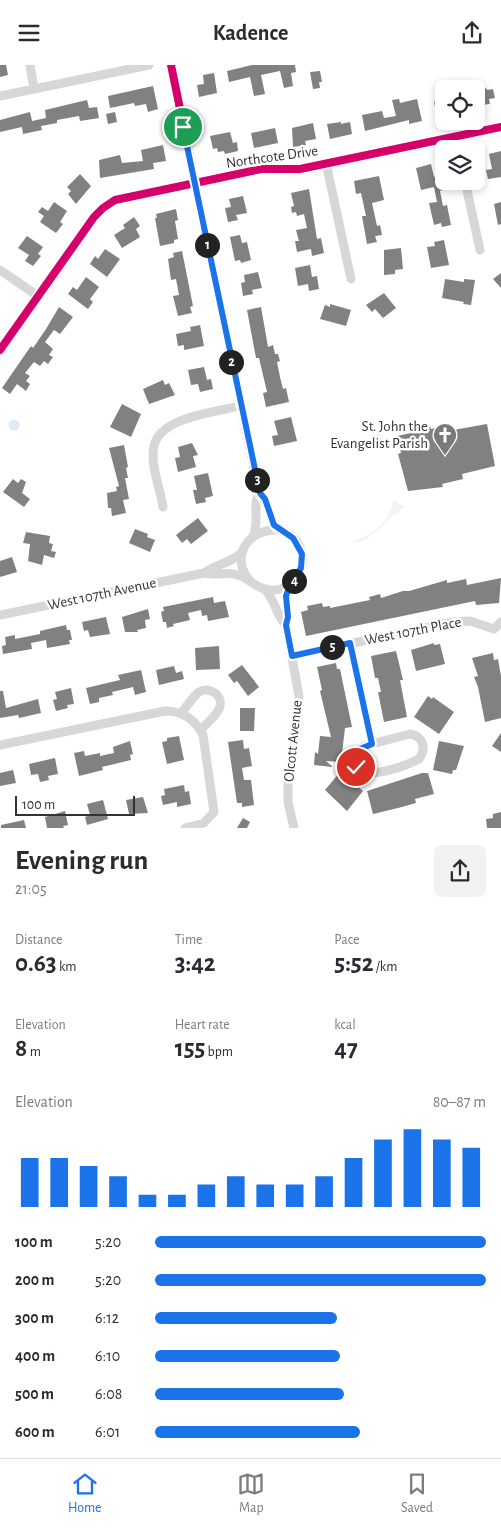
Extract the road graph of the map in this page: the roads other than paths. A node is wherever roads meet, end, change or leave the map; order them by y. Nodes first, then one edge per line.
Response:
1 (30, 65) edge
2 (149, 65) edge
3 (171, 65) edge
4 (34, 89) junction
5 (0, 96) edge
6 (501, 127) edge
7 (456, 136) junction
8 (457, 140) edge
9 (326, 163) junction
10 (194, 183) junction
11 (467, 190) edge
12 (480, 250) dead end
13 (0, 269) edge
14 (351, 279) dead end
15 (38, 296) junction
16 (0, 350) edge
17 (240, 406) junction
18 (260, 493) junction
19 (163, 507) dead end
20 (279, 530) junction
21 (252, 537) junction
22 (243, 551) junction
23 (204, 573) junction
24 (249, 580) junction
25 (290, 585) junction
26 (264, 589) junction
27 (0, 615) edge
28 (501, 622) edge
29 (286, 625) junction
30 (497, 633) edge
31 (350, 643) junction
32 (292, 656) junction
33 (181, 713) junction
34 (201, 730) junction
35 (372, 744) junction
36 (0, 745) edge
37 (185, 828) edge
38 (294, 828) edge

1 - 4 street
2 - 4 street
3 - 10 street
4 - 5 street
6 - 7 street, Northcote Drive
7 - 8 street
7 - 9 street, Northcote Drive
9 - 10 street, Northcote Drive
9 - 14 street
10 - 15 street, Northcote Drive
10 - 17 street
11 - 12 street
13 - 15 street
15 - 16 street, Northcote Drive
17 - 18 street
17 - 19 street
18 - 20 street
18 - 21 street
20 - 21 street
20 - 25 street
21 - 22 street
22 - 23 street, West 107th Avenue
22 - 24 street
23 - 24 street, West 107th Avenue
23 - 27 street, West 107th Avenue
24 - 26 street
25 - 26 street
25 - 29 street, Olcott Avenue
26 - 29 street, Olcott Avenue
28 - 30 street, West 107th Place
29 - 32 street, Olcott Avenue
30 - 31 street, West 107th Place
31 - 32 street, West 107th Place
31 - 35 street
32 - 38 street, Olcott Avenue
33 - 34 street
33 - 34 street
33 - 36 street
34 - 37 street
35 - 35 street

